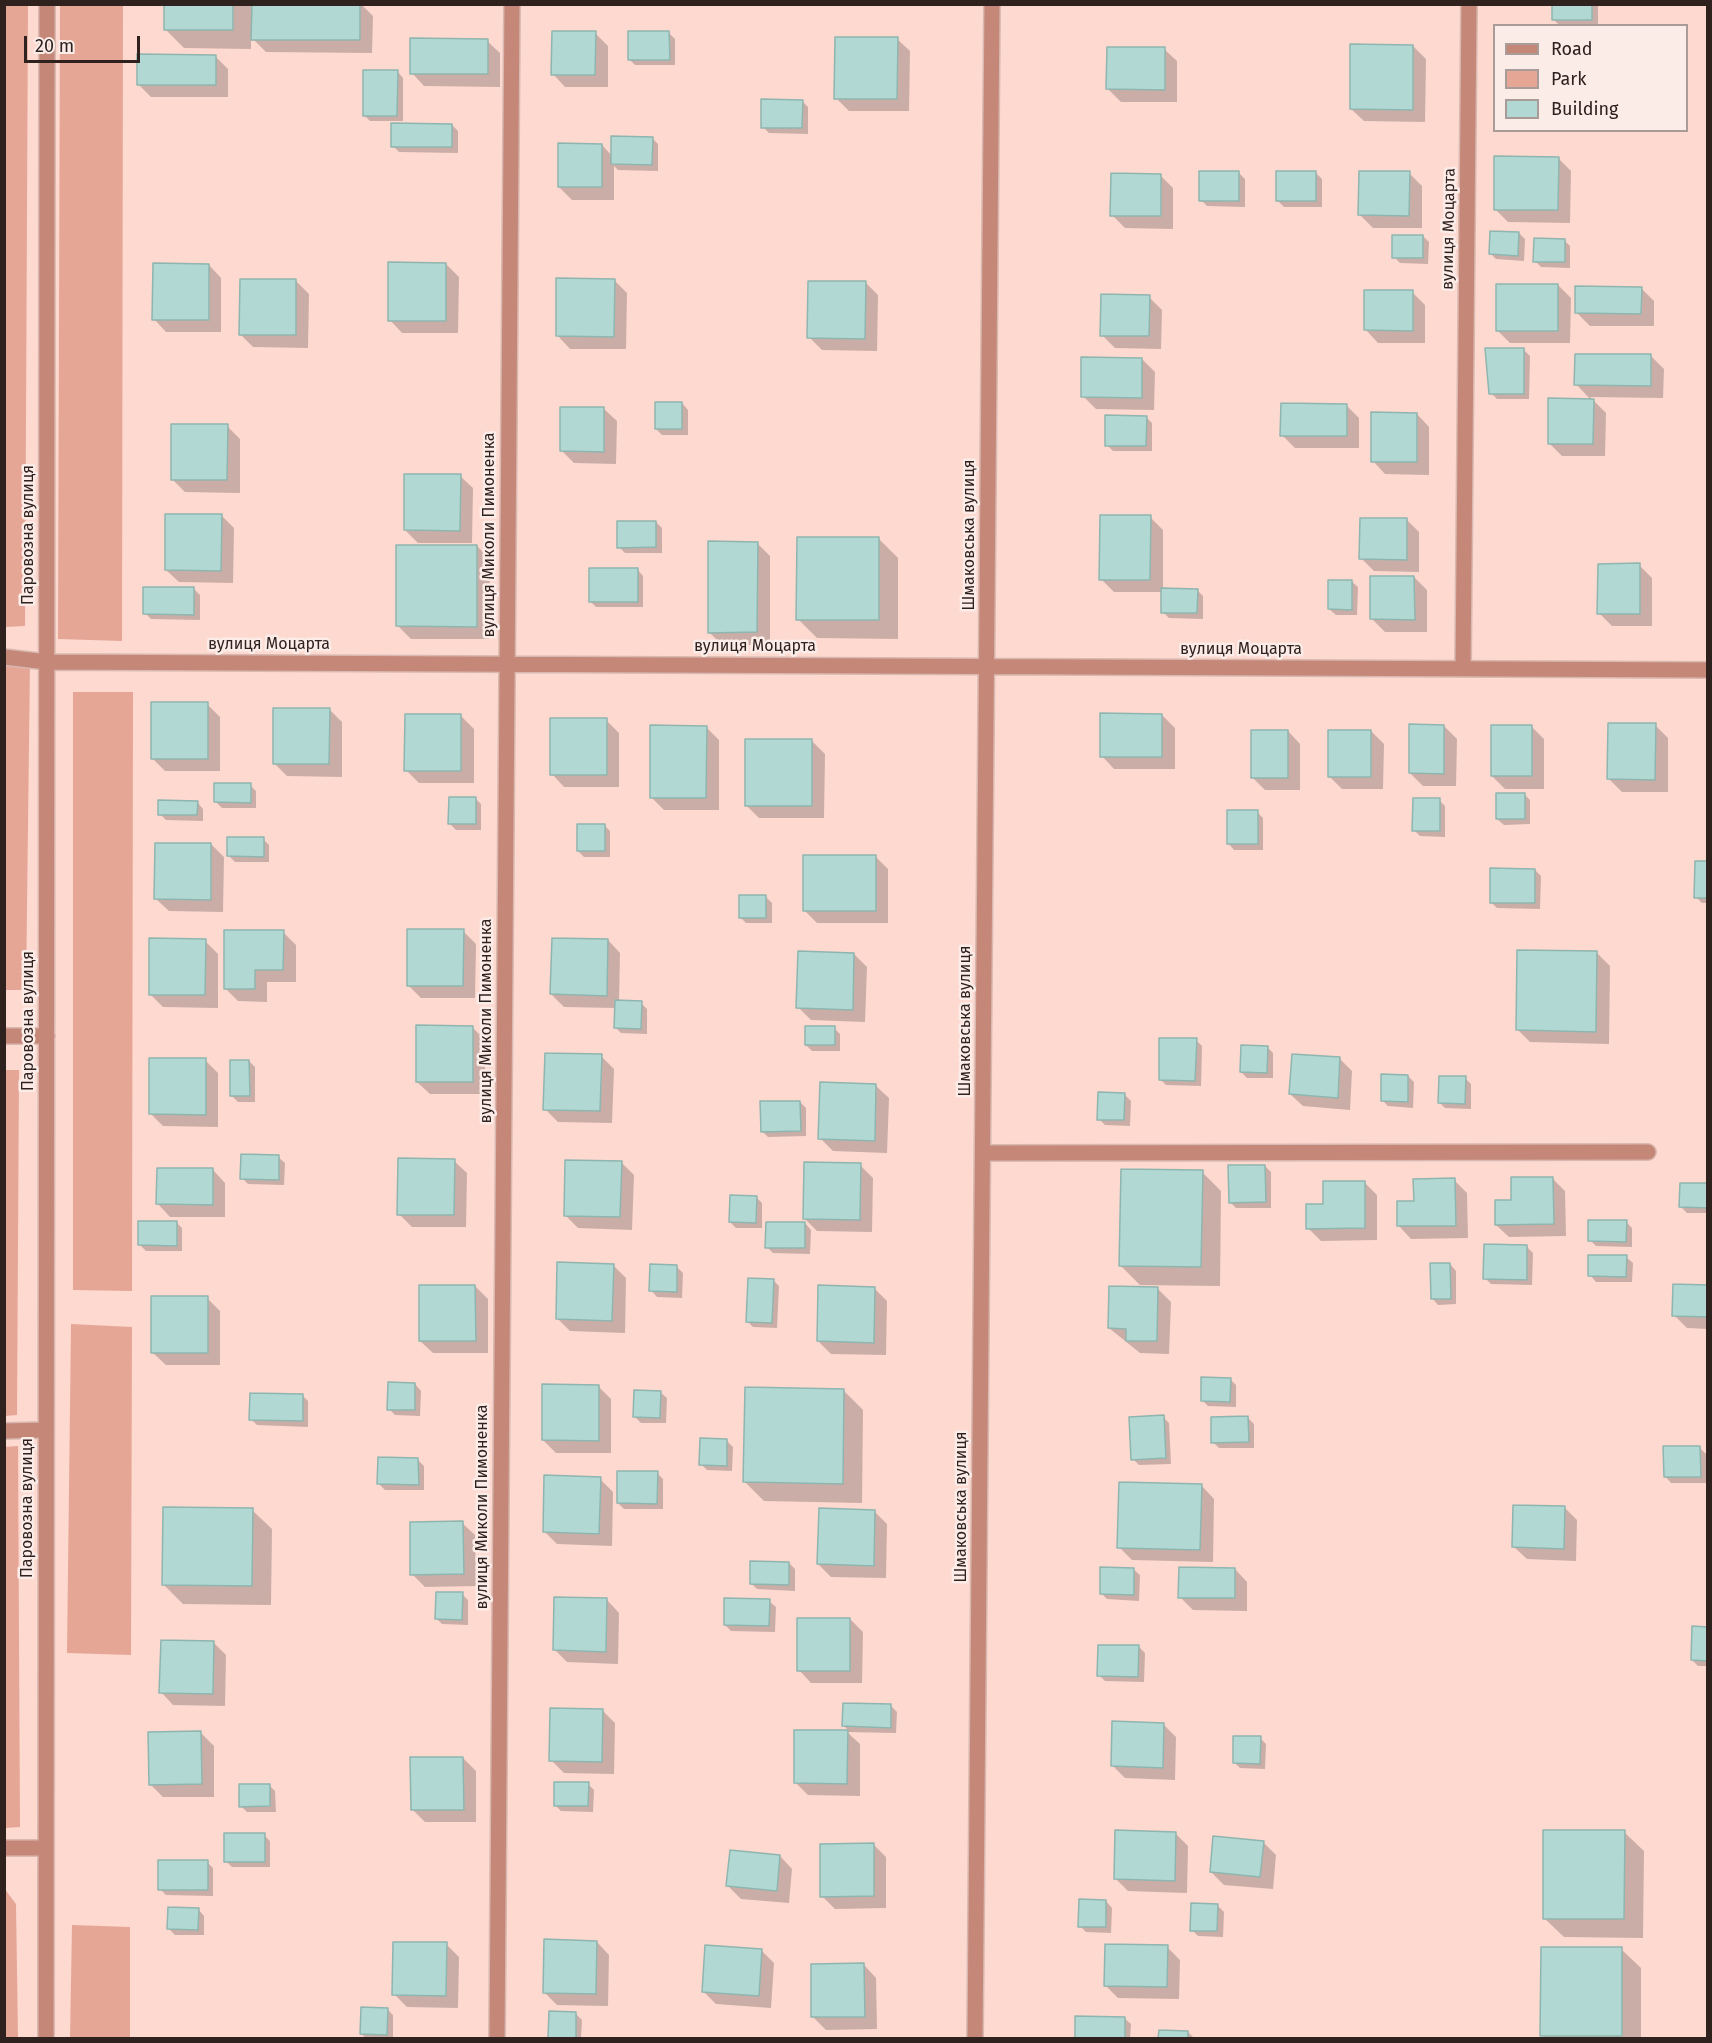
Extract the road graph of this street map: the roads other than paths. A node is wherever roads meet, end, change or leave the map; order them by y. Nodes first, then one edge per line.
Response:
1 (47, 4) edge
2 (512, 4) edge
3 (992, 4) edge
4 (1469, 4) edge
5 (4, 657) edge
6 (47, 662) junction
7 (507, 664) junction
8 (987, 667) junction
9 (1463, 669) junction
10 (1707, 670) edge
11 (4, 1036) edge
12 (47, 1036) junction
13 (1648, 1152) dead end
14 (982, 1153) junction
15 (46, 1430) junction
16 (4, 1431) edge
17 (4, 1848) edge
18 (46, 1848) junction
19 (46, 2038) edge
20 (497, 2038) edge
21 (975, 2038) edge

1 - 6 street, Паровозна вулиця
2 - 7 street, вулиця Миколи Пимоненка
3 - 8 street, Шмаковська вулиця
4 - 9 street, вулиця Моцарта
5 - 6 street, вулиця Моцарта
6 - 7 street, вулиця Моцарта
6 - 12 street, Паровозна вулиця
7 - 8 street, вулиця Моцарта
7 - 20 street, вулиця Миколи Пимоненка
8 - 9 street, вулиця Моцарта
8 - 14 street, Шмаковська вулиця
9 - 10 street, вулиця Моцарта
11 - 12 street
12 - 15 street, Паровозна вулиця
13 - 14 street
14 - 21 street, Шмаковська вулиця
15 - 16 street
15 - 18 street, Паровозна вулиця
17 - 18 street
18 - 19 street, Паровозна вулиця

